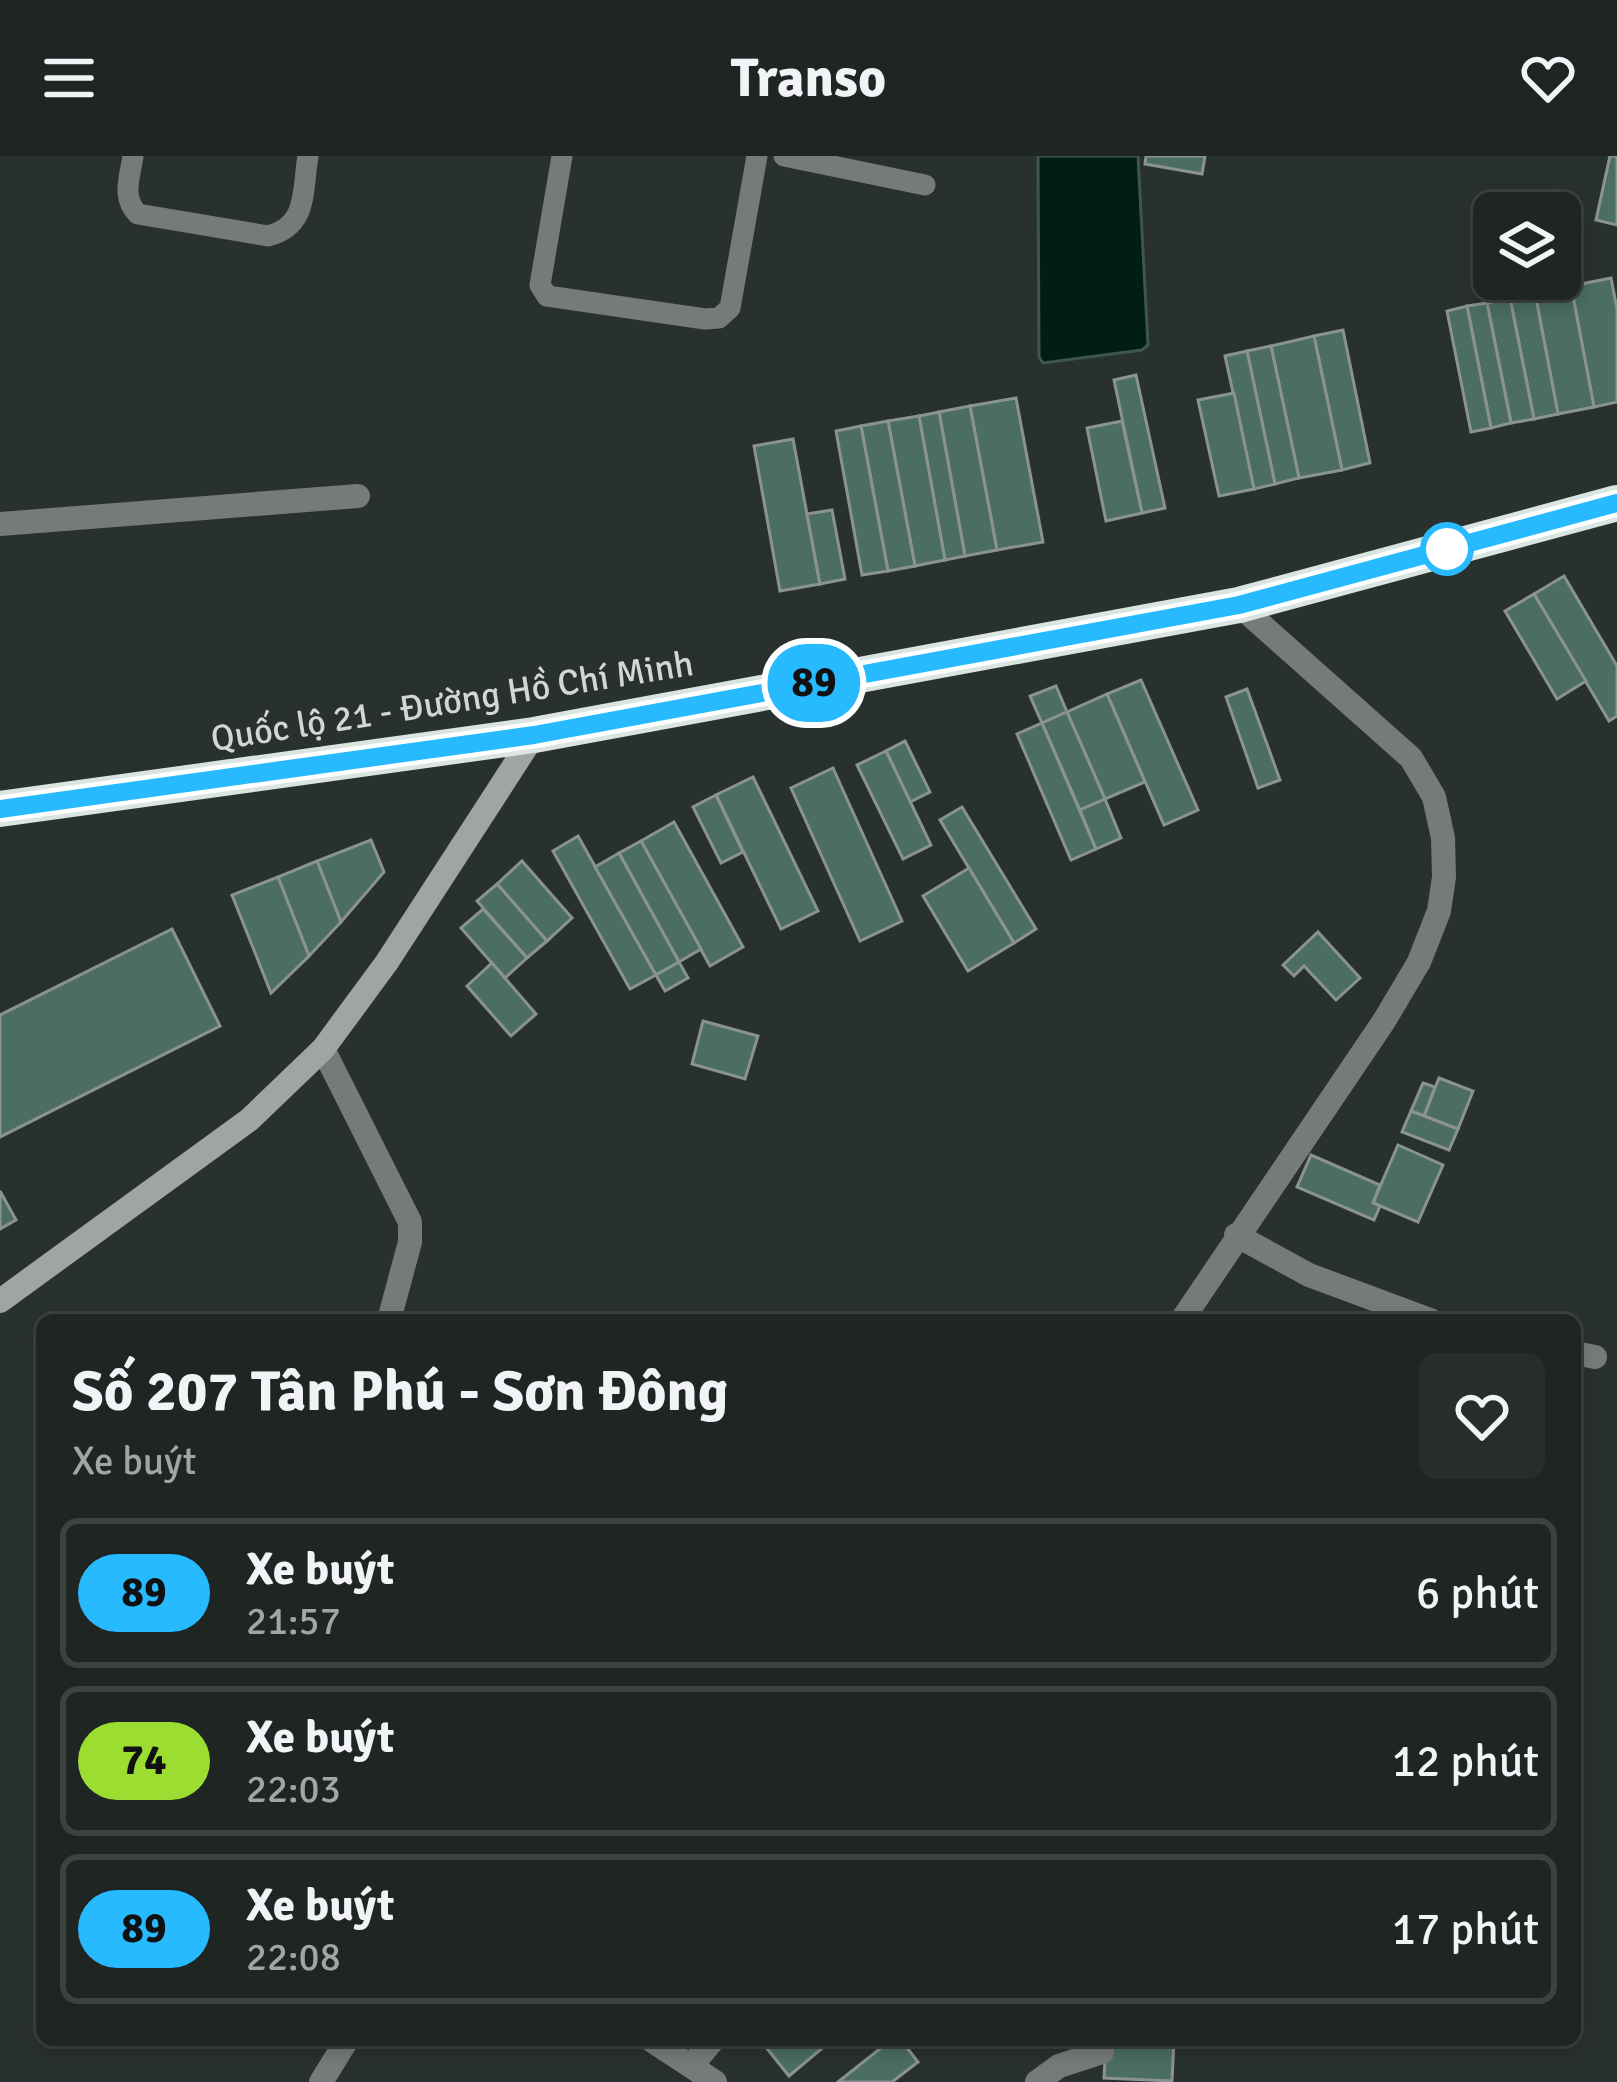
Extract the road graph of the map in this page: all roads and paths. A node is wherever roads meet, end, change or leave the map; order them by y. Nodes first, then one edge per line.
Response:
1 (133, 156) edge
2 (308, 156) edge
3 (562, 156) edge
4 (758, 156) edge
5 (784, 156) edge
6 (925, 185) dead end
7 (358, 496) dead end
8 (1617, 503) edge
9 (0, 524) edge
10 (1239, 605) junction
11 (534, 735) junction
12 (0, 809) edge
13 (323, 1049) junction
14 (1237, 1234) junction
15 (0, 1301) edge
16 (390, 1314) edge
17 (1186, 1314) edge
18 (1414, 1314) edge
19 (343, 2046) edge
20 (661, 2046) edge
21 (708, 2046) edge
22 (1102, 2052) dead end
23 (693, 2064) junction
24 (320, 2082) edge
25 (716, 2082) edge
26 (1037, 2082) edge

1 - 2 lane
3 - 4 lane
5 - 6 lane
7 - 9 street
8 - 10 highway, Quốc lộ 21 - Đường Hồ Chí Minh
10 - 11 highway, Quốc lộ 21 - Đường Hồ Chí Minh
10 - 14 street
11 - 12 highway, Quốc lộ 21 - Đường Hồ Chí Minh
11 - 13 street
13 - 15 street
13 - 16 street
14 - 17 street
14 - 18 street
19 - 24 street
20 - 23 street
21 - 23 street
22 - 26 street
23 - 25 street

